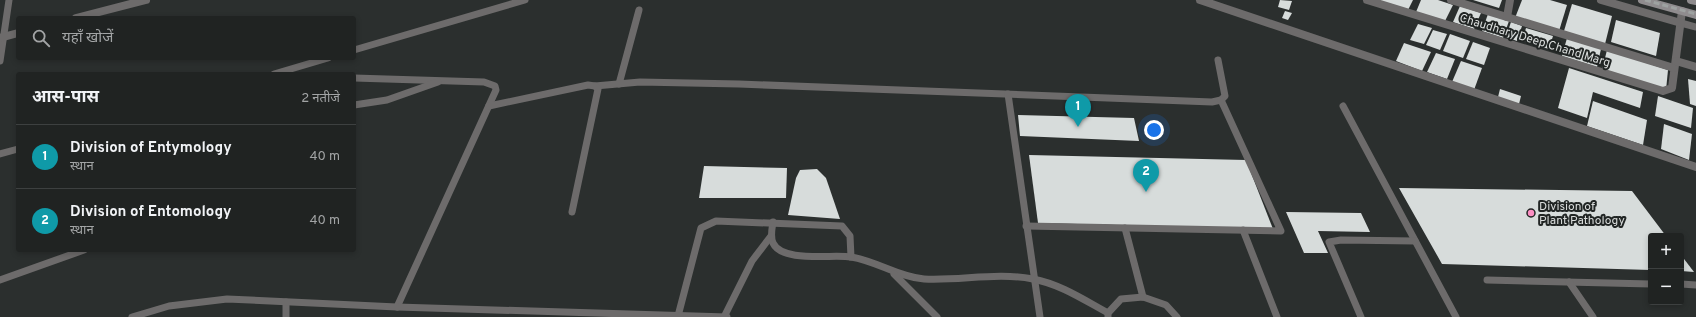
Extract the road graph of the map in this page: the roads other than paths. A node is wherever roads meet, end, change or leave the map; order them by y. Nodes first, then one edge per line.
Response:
1 (9, 0) edge
2 (146, 0) edge
3 (525, 0) edge
4 (1200, 0) edge
5 (1367, 0) edge
6 (1451, 0) edge
7 (1510, 0) edge
8 (1601, 0) edge
9 (1642, 0) edge
10 (1691, 0) edge
11 (1696, 2) edge
12 (639, 10) dead end
13 (1682, 11) junction
14 (1696, 15) edge
15 (84, 16) edge
16 (1507, 17) junction
17 (1681, 23) junction
18 (1696, 27) edge
19 (16, 33) edge
20 (1, 37) edge
21 (356, 49) edge
22 (322, 60) edge
23 (1218, 60) dead end
24 (0, 61) edge
25 (1675, 65) junction
26 (1696, 67) edge
27 (285, 72) edge
28 (356, 78) edge
29 (441, 80) junction
30 (619, 84) junction
31 (595, 86) junction
32 (1008, 94) junction
33 (1221, 100) junction
34 (356, 105) edge
35 (489, 106) junction
36 (1343, 106) dead end
37 (16, 150) edge
38 (0, 154) edge
39 (1696, 167) edge
40 (572, 212) dead end
41 (773, 222) junction
42 (1026, 226) junction
43 (1125, 228) junction
44 (1243, 230) junction
45 (771, 236) junction
46 (1415, 241) junction
47 (78, 252) edge
48 (851, 257) junction
49 (889, 269) junction
50 (1034, 279) junction
51 (0, 280) edge
52 (1487, 280) dead end
53 (1569, 282) junction
54 (1648, 284) edge
55 (1684, 284) edge
56 (1696, 285) edge
57 (1143, 297) junction
58 (286, 302) junction
59 (397, 307) junction
60 (1108, 315) edge
61 (678, 316) junction
62 (132, 317) edge
63 (286, 317) edge
64 (726, 317) edge
65 (937, 317) edge
66 (1040, 317) edge
67 (1177, 317) edge
68 (1277, 317) edge
69 (1361, 317) edge
70 (1456, 317) edge
71 (1593, 317) edge

1 - 20 lane
2 - 15 street
3 - 21 lane
4 - 39 street
5 - 25 street, Chaudhary Deep Chand Marg
6 - 16 street
7 - 16 street
8 - 17 street
9 - 13 main road
10 - 11 main road
12 - 30 lane
13 - 14 main road
13 - 17 street
16 - 25 street
17 - 18 lane
17 - 25 street
19 - 20 street
20 - 24 lane
22 - 27 lane
23 - 33 lane
25 - 26 street
28 - 29 lane
29 - 34 lane
29 - 35 lane
30 - 31 lane
30 - 32 lane
31 - 35 lane
31 - 40 lane
32 - 33 lane
32 - 42 lane
33 - 44 lane
35 - 59 lane
36 - 46 lane
37 - 38 lane
41 - 45 lane
41 - 48 lane
41 - 61 lane
42 - 43 lane
42 - 50 lane
43 - 44 lane
43 - 57 lane
44 - 68 lane
45 - 48 lane
45 - 64 lane
46 - 69 lane
46 - 70 lane
47 - 51 lane
48 - 49 lane
49 - 50 lane
49 - 65 lane
50 - 60 lane
50 - 66 lane
52 - 53 lane
53 - 54 lane
53 - 71 lane
55 - 56 lane
57 - 60 lane
57 - 67 lane
58 - 59 lane
58 - 62 lane
58 - 63 lane
59 - 61 lane
61 - 64 lane

